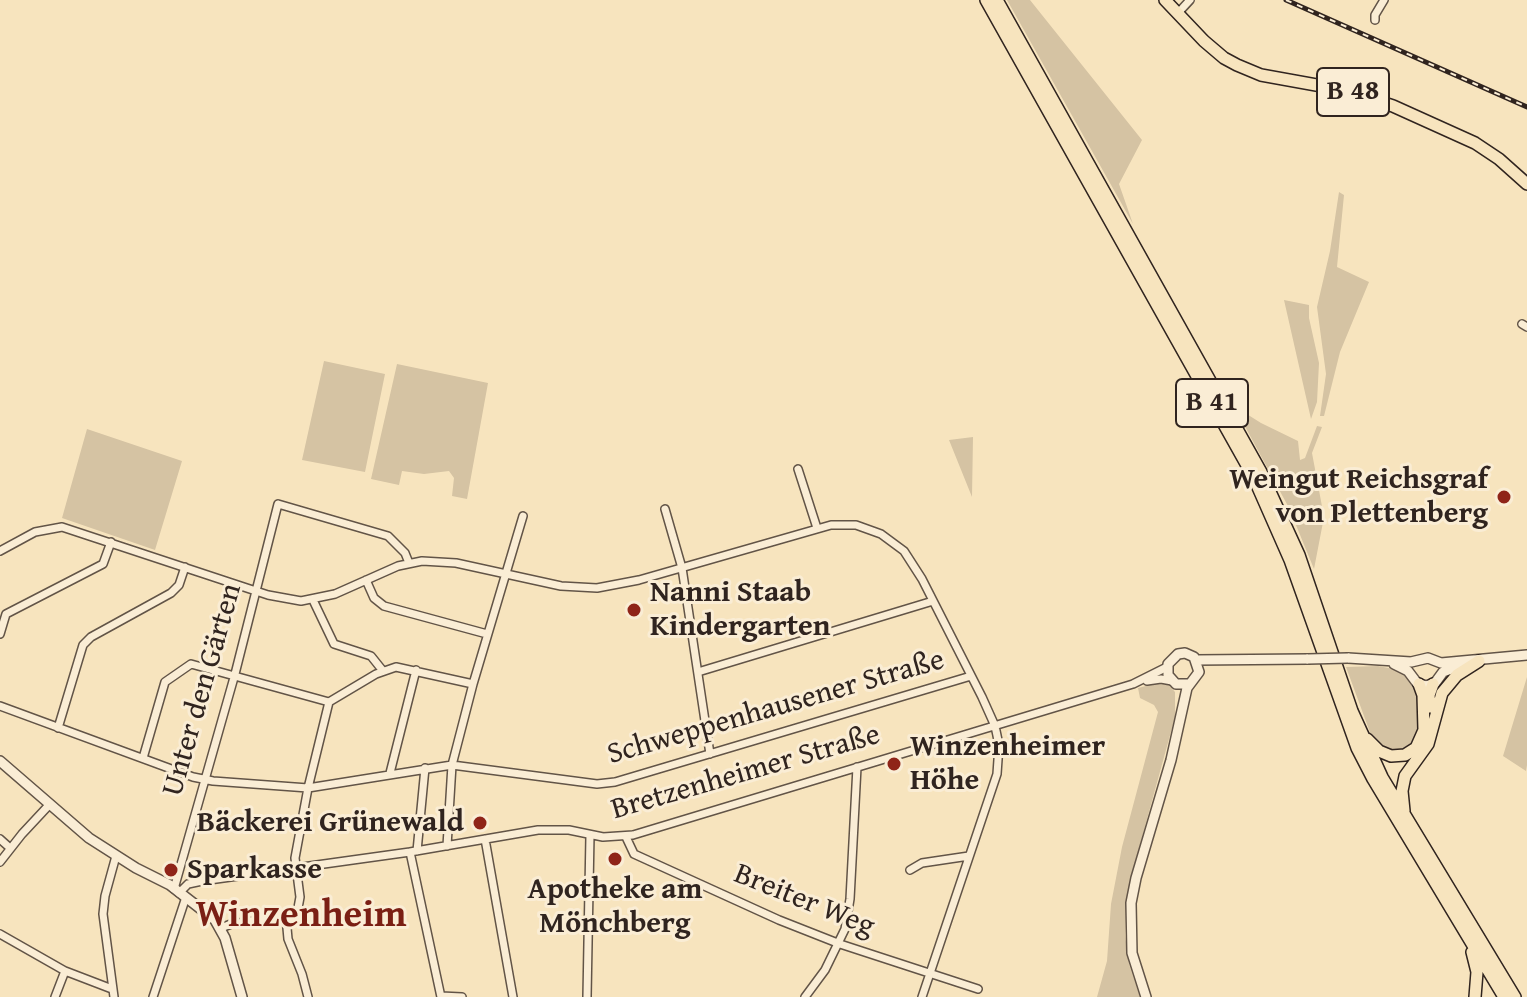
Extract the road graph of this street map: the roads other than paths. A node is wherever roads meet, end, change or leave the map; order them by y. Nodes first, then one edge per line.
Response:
1 (986, 0) edge
2 (997, 0) edge
3 (1165, 0) edge
4 (1190, 0) edge
5 (1384, 0) edge
6 (1178, 13) junction
7 (1375, 20) dead end
8 (1527, 184) edge
9 (798, 469) dead end
10 (665, 509) dead end
11 (523, 516) dead end
12 (817, 528) junction
13 (111, 542) junction
14 (0, 551) edge
15 (409, 563) junction
16 (185, 567) junction
17 (682, 568) junction
18 (504, 573) junction
19 (366, 580) junction
20 (256, 591) junction
21 (313, 600) junction
22 (933, 601) junction
23 (0, 634) edge
24 (487, 634) junction
25 (1527, 655) edge
26 (1376, 659) junction
27 (1196, 660) junction
28 (1227, 661) junction
29 (1417, 661) junction
30 (1479, 661) junction
31 (1436, 662) junction
32 (1167, 667) junction
33 (416, 670) junction
34 (383, 671) junction
35 (698, 672) junction
36 (1199, 672) junction
37 (235, 674) junction
38 (971, 676) junction
39 (1415, 680) junction
40 (1436, 680) junction
41 (1174, 683) junction
42 (473, 684) junction
43 (1133, 684) junction
44 (1188, 684) junction
45 (329, 702) junction
46 (0, 706) edge
47 (995, 726) junction
48 (58, 728) junction
49 (1179, 728) junction
50 (1432, 731) junction
51 (1360, 733) junction
52 (710, 754) junction
53 (143, 758) junction
54 (0, 761) edge
55 (452, 765) junction
56 (857, 767) junction
57 (425, 768) junction
58 (390, 773) junction
59 (204, 780) junction
60 (308, 788) junction
61 (50, 804) junction
62 (1404, 816) junction
63 (590, 835) junction
64 (626, 837) junction
65 (0, 839) edge
66 (485, 839) junction
67 (447, 846) junction
68 (10, 848) junction
69 (414, 852) junction
70 (116, 856) junction
71 (969, 856) junction
72 (0, 862) edge
73 (295, 869) junction
74 (910, 870) dead end
75 (180, 894) junction
76 (286, 917) junction
77 (221, 928) junction
78 (1465, 932) junction
79 (0, 934) edge
80 (840, 944) junction
81 (65, 971) junction
82 (931, 973) junction
83 (978, 989) dead end
84 (113, 993) edge
85 (441, 996) edge
86 (55, 997) edge
87 (153, 997) edge
88 (242, 997) edge
89 (308, 997) edge
90 (462, 997) edge
91 (513, 997) edge
92 (587, 997) edge
93 (805, 997) edge
94 (922, 997) edge
95 (1146, 997) edge
96 (1475, 997) edge
97 (1504, 997) edge
98 (1515, 997) edge

1 - 78 main road, B 41
2 - 51 main road, B 41
3 - 6 main road, B 48
4 - 6 street
5 - 7 street
6 - 8 main road, B 48
9 - 12 street
10 - 17 street
11 - 18 street
12 - 17 street
12 - 22 street
13 - 14 street
13 - 16 street
13 - 23 street
15 - 18 street
15 - 19 street
15 - 20 street, Unter den Gärten
16 - 20 street
16 - 48 street
17 - 18 street
17 - 35 street
18 - 24 street
19 - 21 street
19 - 24 street
20 - 21 street
20 - 37 street, Unter den Gärten
21 - 34 street
22 - 35 street
22 - 38 street
24 - 42 street
25 - 30 street
26 - 28 street, bridge
26 - 29 street
26 - 39 street
27 - 28 street
27 - 32 street
27 - 36 street
28 - 36 street
29 - 31 street
29 - 39 street
30 - 31 street
30 - 40 street
30 - 50 main road
31 - 40 street
32 - 41 street
32 - 43 street, Bretzenheimer Straße
33 - 34 street
33 - 42 street
33 - 58 street
34 - 45 street
35 - 52 street
36 - 44 street
37 - 45 street
37 - 53 street
37 - 59 street, Unter den Gärten
38 - 47 street
38 - 52 street, Schweppenhausener Straße
39 - 40 street
39 - 51 main road
40 - 50 main road
41 - 43 street, Bretzenheimer Straße
41 - 44 street
41 - 49 street
42 - 55 street
43 - 47 street, Bretzenheimer Straße
44 - 49 street
45 - 60 street
46 - 48 street, Schweppenhausener Straße
47 - 56 street, Bretzenheimer Straße
47 - 71 street
48 - 53 street, Schweppenhausener Straße
49 - 95 street
50 - 62 main road
51 - 62 main road, B 41
52 - 55 street, Schweppenhausener Straße
53 - 59 street, Schweppenhausener Straße
54 - 61 street
55 - 57 street, Schweppenhausener Straße
55 - 67 street
56 - 64 street, Bretzenheimer Straße
56 - 80 street
57 - 58 street, Schweppenhausener Straße
57 - 69 street
58 - 60 street, Schweppenhausener Straße
59 - 60 street, Schweppenhausener Straße
59 - 75 street, Unter den Gärten
60 - 73 street
61 - 68 street
61 - 70 street
62 - 98 main road, B 41
63 - 64 street, Bretzenheimer Straße
63 - 66 street, Bretzenheimer Straße
63 - 92 street
64 - 80 street, Breiter Weg
65 - 68 street
66 - 67 street, Bretzenheimer Straße
66 - 91 street
67 - 69 street, Bretzenheimer Straße
68 - 72 street
69 - 73 street, Bretzenheimer Straße
69 - 85 street
70 - 75 street
70 - 84 street
71 - 74 street
71 - 82 street
73 - 75 street, Bretzenheimer Straße
73 - 76 street
75 - 77 street
75 - 87 street, Unter den Gärten
76 - 77 street
76 - 89 street
77 - 88 street
78 - 96 main road, B 41
78 - 97 main road, B 41
79 - 81 street
80 - 82 street, Breiter Weg
80 - 93 street
81 - 84 street
81 - 86 street
82 - 83 street, Breiter Weg
82 - 94 street
85 - 90 street

